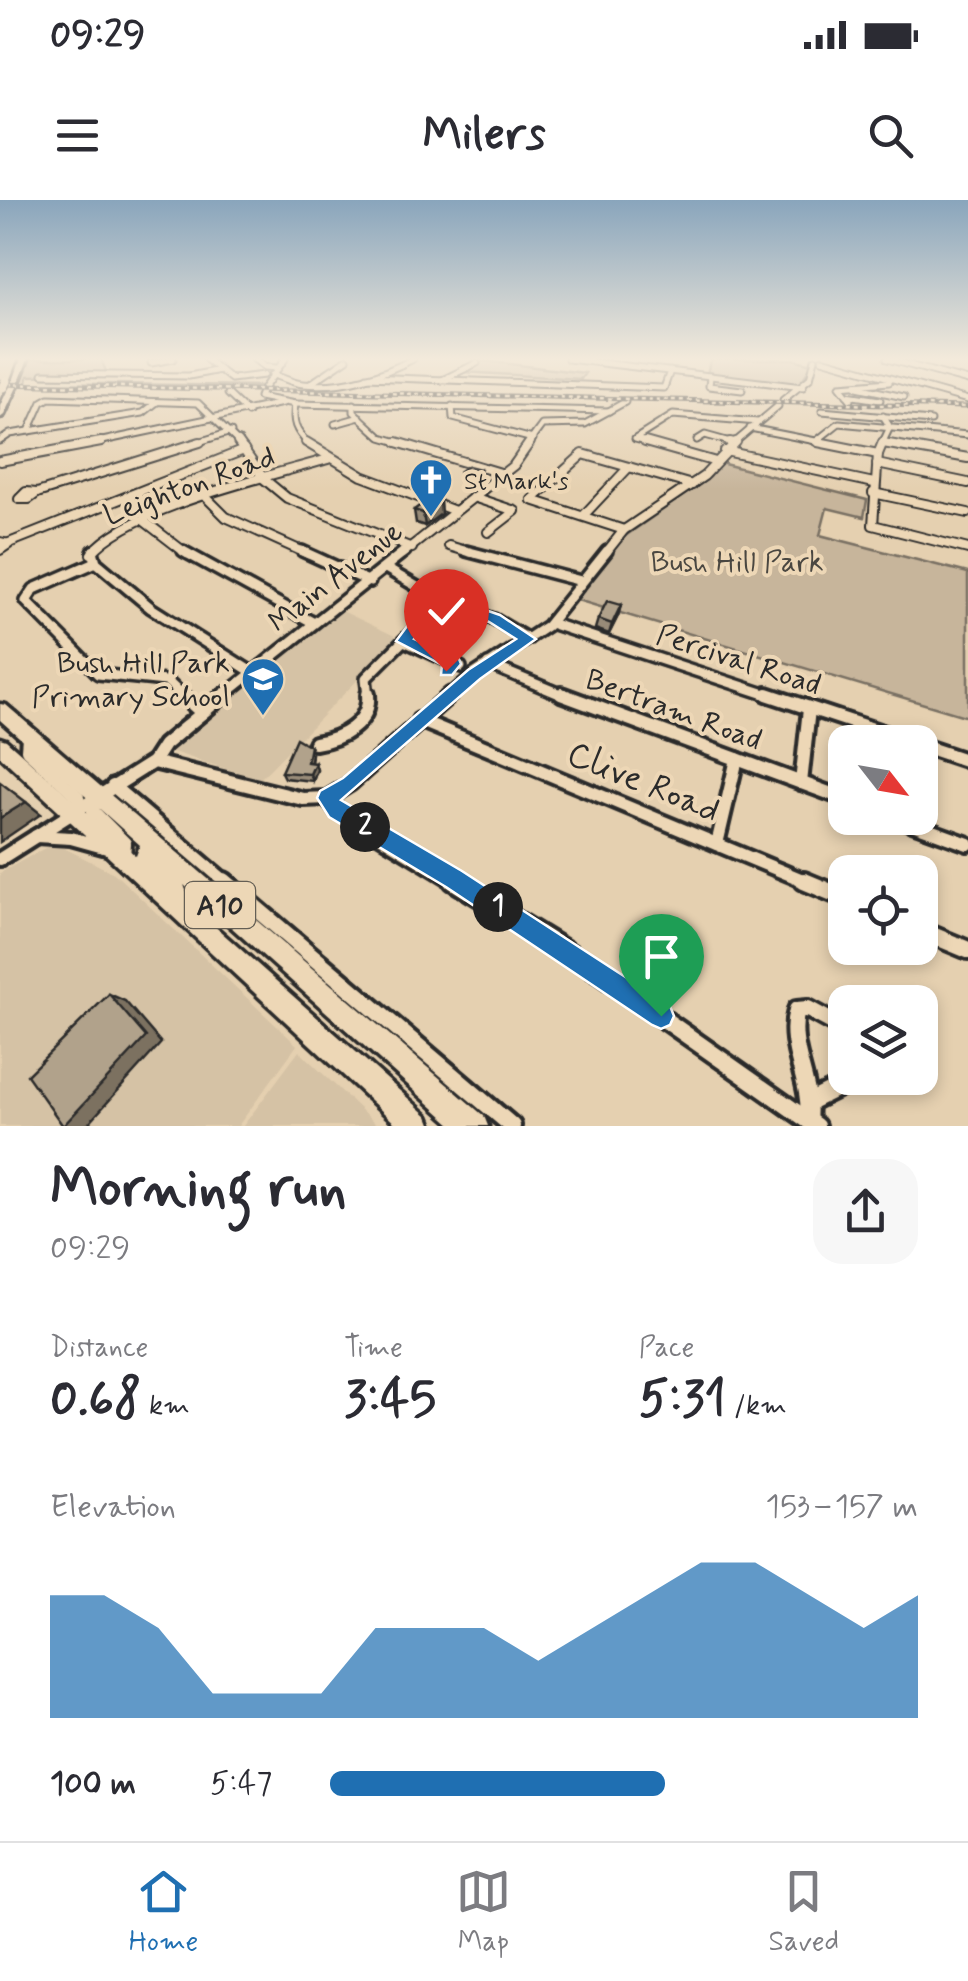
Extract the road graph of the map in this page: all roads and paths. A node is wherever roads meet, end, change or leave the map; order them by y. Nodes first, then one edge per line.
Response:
1 (42, 402) edge
2 (157, 402) edge
3 (198, 402) edge
4 (237, 402) edge
5 (277, 402) edge
6 (625, 402) dead end
7 (782, 402) edge
8 (283, 403) junction
9 (354, 404) junction
10 (296, 405) junction
11 (452, 406) junction
12 (609, 410) junction
13 (822, 411) dead end
14 (248, 412) junction
15 (883, 416) junction
16 (360, 417) junction
17 (216, 420) junction
18 (931, 421) dead end
19 (758, 422) junction
20 (335, 424) dead end
21 (890, 427) junction
22 (750, 428) junction
23 (29, 431) junction
24 (231, 432) junction
25 (968, 435) edge
26 (533, 439) junction
27 (697, 440) dead end
28 (0, 441) edge
29 (815, 442) junction
30 (883, 442) junction
31 (734, 443) junction
32 (244, 450) junction
33 (725, 451) junction
34 (878, 454) junction
35 (968, 458) edge
36 (328, 459) junction
37 (0, 461) edge
38 (716, 462) junction
39 (876, 464) junction
40 (629, 466) junction
41 (504, 474) junction
42 (264, 479) junction
43 (968, 482) edge
44 (692, 485) junction
45 (874, 488) junction
46 (38, 493) dead end
47 (473, 497) junction
48 (208, 498) junction
49 (455, 511) junction
50 (968, 512) edge
51 (583, 516) junction
52 (143, 520) junction
53 (624, 530) junction
54 (488, 532) dead end
55 (4, 542) edge
56 (449, 546) dead end
57 (412, 548) junction
58 (968, 549) edge
59 (0, 550) edge
60 (560, 556) dead end
61 (96, 562) junction
62 (548, 567) junction
63 (387, 569) junction
64 (581, 581) junction
65 (370, 582) junction
66 (436, 598) junction
67 (314, 623) junction
68 (550, 623) junction
69 (528, 639) junction
70 (404, 641) junction
71 (488, 664) junction
72 (453, 667) dead end
73 (252, 672) junction
74 (809, 709) junction
75 (0, 710) edge
76 (202, 713) junction
77 (419, 720) junction
78 (859, 725) edge
79 (28, 737) junction
80 (315, 742) dead end
81 (0, 745) edge
82 (938, 751) edge
83 (737, 759) junction
84 (968, 761) edge
85 (154, 762) junction
86 (802, 783) junction
87 (105, 791) junction
88 (828, 793) edge
89 (327, 798) junction
90 (72, 812) junction
91 (938, 833) edge
92 (35, 836) junction
93 (718, 844) junction
94 (968, 844) edge
95 (152, 845) junction
96 (118, 853) junction
97 (0, 859) edge
98 (828, 891) edge
99 (184, 910) junction
100 (938, 938) edge
101 (968, 950) edge
102 (828, 1019) edge
103 (828, 1092) edge
104 (813, 1100) junction
105 (812, 1123) edge
106 (418, 1126) edge
107 (474, 1126) edge
108 (512, 1126) edge

1 - 23 street
2 - 23 street
3 - 17 street
4 - 14 street
5 - 8 street
6 - 12 street
7 - 19 street
8 - 10 street
8 - 14 street
9 - 10 street
9 - 11 street
9 - 16 street
10 - 36 street
11 - 12 street
11 - 26 street
12 - 26 street, Main Avenue
13 - 15 street
14 - 17 street
15 - 18 street
15 - 21 street
16 - 20 street
16 - 41 street
17 - 24 street
17 - 37 street
19 - 22 street
19 - 38 street
21 - 25 street
21 - 29 street
21 - 30 street
22 - 29 street
22 - 31 street
23 - 28 street
24 - 32 street
24 - 46 street
26 - 41 street, Main Avenue
27 - 31 street
29 - 34 street
30 - 34 street
30 - 35 street
31 - 33 street
32 - 42 street
32 - 55 street
33 - 38 street
33 - 45 street
34 - 39 street
36 - 42 street, Leighton Road
36 - 49 street
38 - 44 street
39 - 43 street
39 - 45 street
40 - 44 street
40 - 51 street
40 - 51 street
41 - 47 street, Main Avenue
42 - 48 street, Leighton Road
42 - 57 street
44 - 53 street
45 - 50 street
45 - 58 street
47 - 49 street, Main Avenue
47 - 54 street
48 - 52 street, Leighton Road
48 - 65 street
49 - 57 street, Main Avenue
51 - 53 street
52 - 61 street, Leighton Road
52 - 67 street
53 - 64 street
55 - 59 street
56 - 62 street
57 - 63 street, Main Avenue
60 - 62 street
61 - 73 street, Leighton Road
61 - 76 street
62 - 64 street
63 - 65 street, Main Avenue
63 - 66 street
64 - 68 street
65 - 67 street, Main Avenue
66 - 69 street
66 - 70 street
67 - 73 street, Main Avenue
68 - 69 street
68 - 74 street, Percival Road
69 - 71 street
70 - 72 street
70 - 80 street
71 - 77 street
71 - 83 street, Bertram Road
73 - 76 street, Main Avenue
74 - 78 street, Percival Road
74 - 86 street
75 - 79 highway, A10
76 - 85 street, Main Avenue
77 - 89 street
77 - 93 street, Clive Road
79 - 87 highway, A10
79 - 90 street, A10
81 - 90 highway, A10
82 - 84 street
83 - 86 street, Bertram Road
83 - 93 street
85 - 87 street, Main Avenue
85 - 89 street
86 - 88 street, Bertram Road
87 - 90 street, Main Avenue
87 - 95 highway, A10
87 - 96 street
87 - 108 street
89 - 105 street
90 - 92 street, Main Avenue
90 - 96 highway, A10
91 - 94 street
92 - 96 street
92 - 97 street, Main Avenue
93 - 98 street, Clive Road
95 - 99 highway, A10
95 - 107 highway, A10
96 - 99 highway, A10
99 - 106 highway, A10
100 - 101 street
102 - 104 street
103 - 104 street
104 - 105 street

